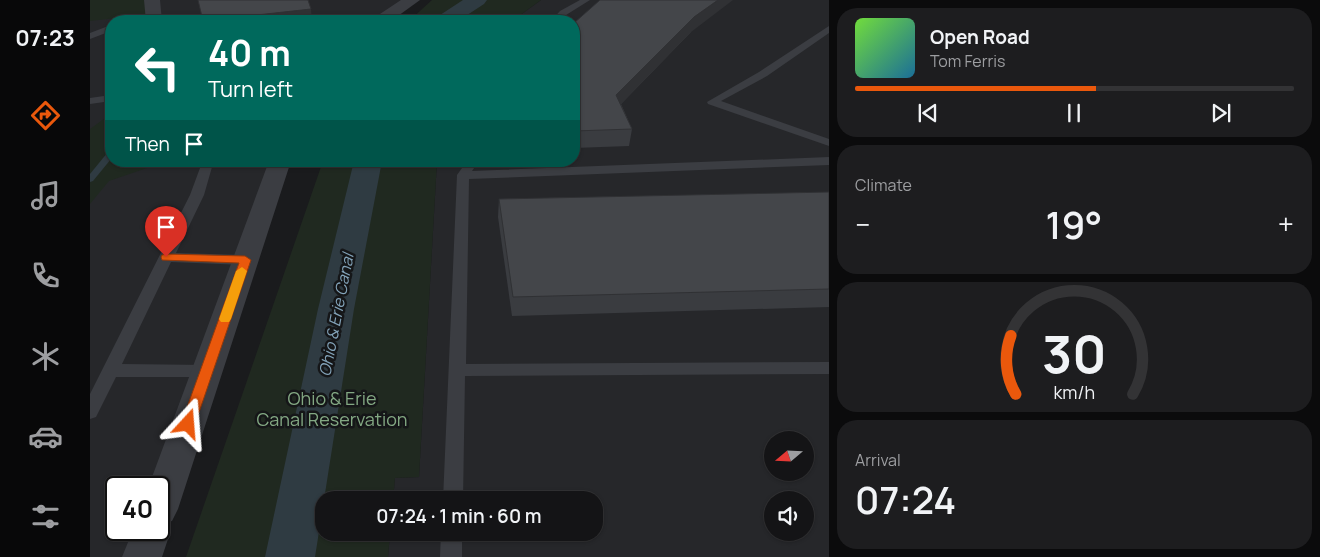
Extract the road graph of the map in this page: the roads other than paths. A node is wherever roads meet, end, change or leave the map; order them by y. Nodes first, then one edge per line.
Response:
1 (152, 0) edge
2 (412, 0) edge
3 (586, 0) edge
4 (153, 15) edge
5 (389, 15) edge
6 (562, 15) edge
7 (829, 28) edge
8 (105, 30) edge
9 (90, 36) edge
10 (105, 99) edge
11 (90, 101) edge
12 (829, 143) edge
13 (829, 161) edge
14 (206, 167) edge
15 (278, 167) edge
16 (469, 167) edge
17 (463, 175) junction
18 (166, 257) junction
19 (245, 260) junction
20 (829, 368) edge
21 (110, 370) junction
22 (457, 370) junction
23 (206, 371) junction
24 (90, 412) edge
25 (170, 477) edge
26 (453, 491) edge
27 (148, 541) edge
28 (452, 541) edge
29 (142, 557) edge
30 (451, 557) edge

1 - 4 street
2 - 5 street
3 - 6 lane
7 - 12 lane
8 - 9 lane
10 - 11 lane
13 - 17 lane
14 - 18 lane
15 - 19 street
16 - 17 lane
17 - 22 lane
18 - 19 lane
18 - 21 lane
19 - 23 street
20 - 22 lane
21 - 23 lane
21 - 24 lane
22 - 26 lane
23 - 25 street
27 - 29 street
28 - 30 lane

